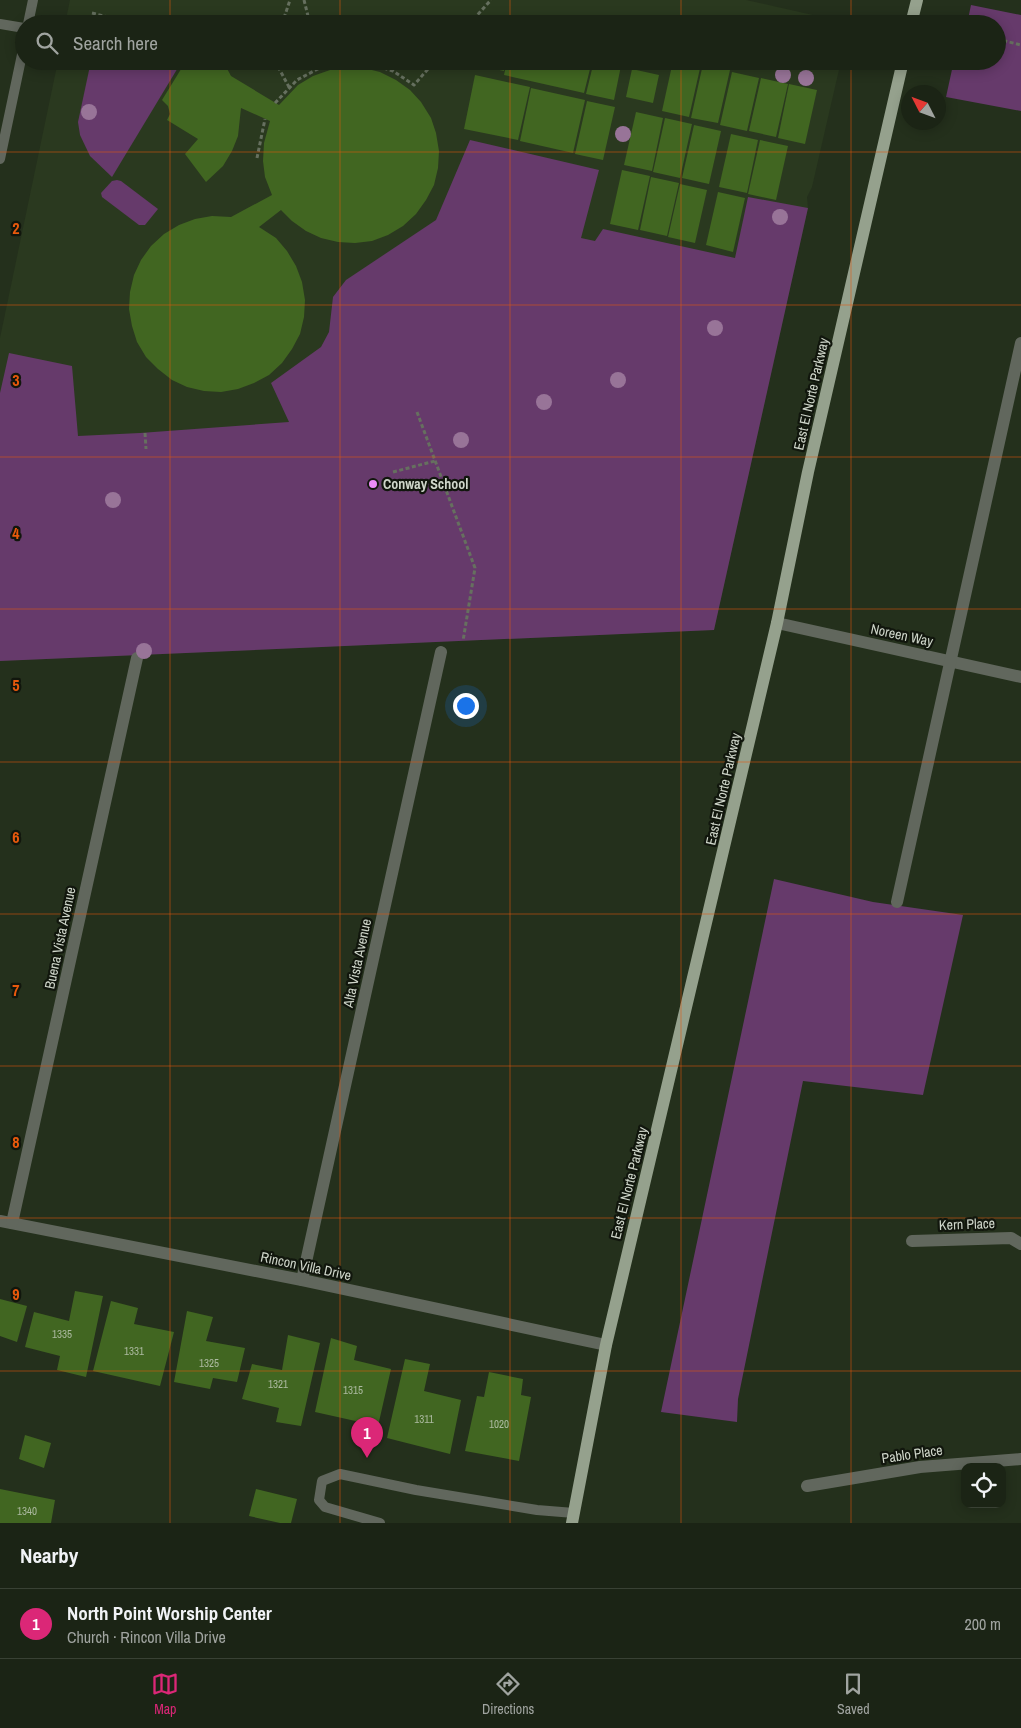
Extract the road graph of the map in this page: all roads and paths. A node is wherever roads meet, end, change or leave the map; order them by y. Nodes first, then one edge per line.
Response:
1 (33, 0) edge
2 (290, 0) edge
3 (304, 0) edge
4 (491, 0) edge
5 (917, 0) edge
6 (92, 13) dead end
7 (30, 15) edge
8 (100, 15) edge
9 (284, 15) edge
10 (308, 15) edge
11 (477, 15) edge
12 (914, 15) edge
13 (0, 24) edge
14 (15, 26) edge
15 (1006, 41) edge
16 (1021, 45) edge
17 (19, 70) edge
18 (280, 70) edge
19 (315, 70) edge
20 (390, 70) edge
21 (427, 70) edge
22 (901, 70) edge
23 (289, 87) junction
24 (274, 103) dead end
25 (265, 119) dead end
26 (257, 158) dead end
27 (0, 159) edge
28 (1021, 343) edge
29 (417, 412) dead end
30 (145, 433) dead end
31 (146, 449) dead end
32 (435, 461) junction
33 (393, 472) dead end
34 (778, 623) junction
35 (462, 642) dead end
36 (441, 652) dead end
37 (137, 658) dead end
38 (951, 661) junction
39 (1021, 676) edge
40 (897, 902) dead end
41 (6, 1222) edge
42 (912, 1241) dead end
43 (1021, 1244) edge
44 (302, 1280) junction
45 (606, 1345) junction
46 (1021, 1459) edge
47 (807, 1486) dead end
48 (573, 1518) edge
49 (380, 1523) edge

1 - 7 lane
2 - 9 path
3 - 10 path
4 - 11 path
5 - 12 main road
6 - 8 path
13 - 14 lane
15 - 16 path
17 - 27 lane
18 - 23 path
19 - 23 path
20 - 21 path
22 - 34 main road, East El Norte Parkway
23 - 24 path
25 - 26 path
28 - 38 street
29 - 32 path
30 - 31 path
32 - 33 path
32 - 35 path
34 - 38 street, Noreen Way
34 - 45 main road, East El Norte Parkway
36 - 44 street, Alta Vista Avenue
37 - 41 street, Buena Vista Avenue
38 - 39 street, Noreen Way
38 - 40 street
41 - 44 street, Rincon Villa Drive
42 - 43 street, Kern Place
44 - 45 street, Rincon Villa Drive
45 - 48 main road, East El Norte Parkway
46 - 47 street, Pablo Place
48 - 49 lane

